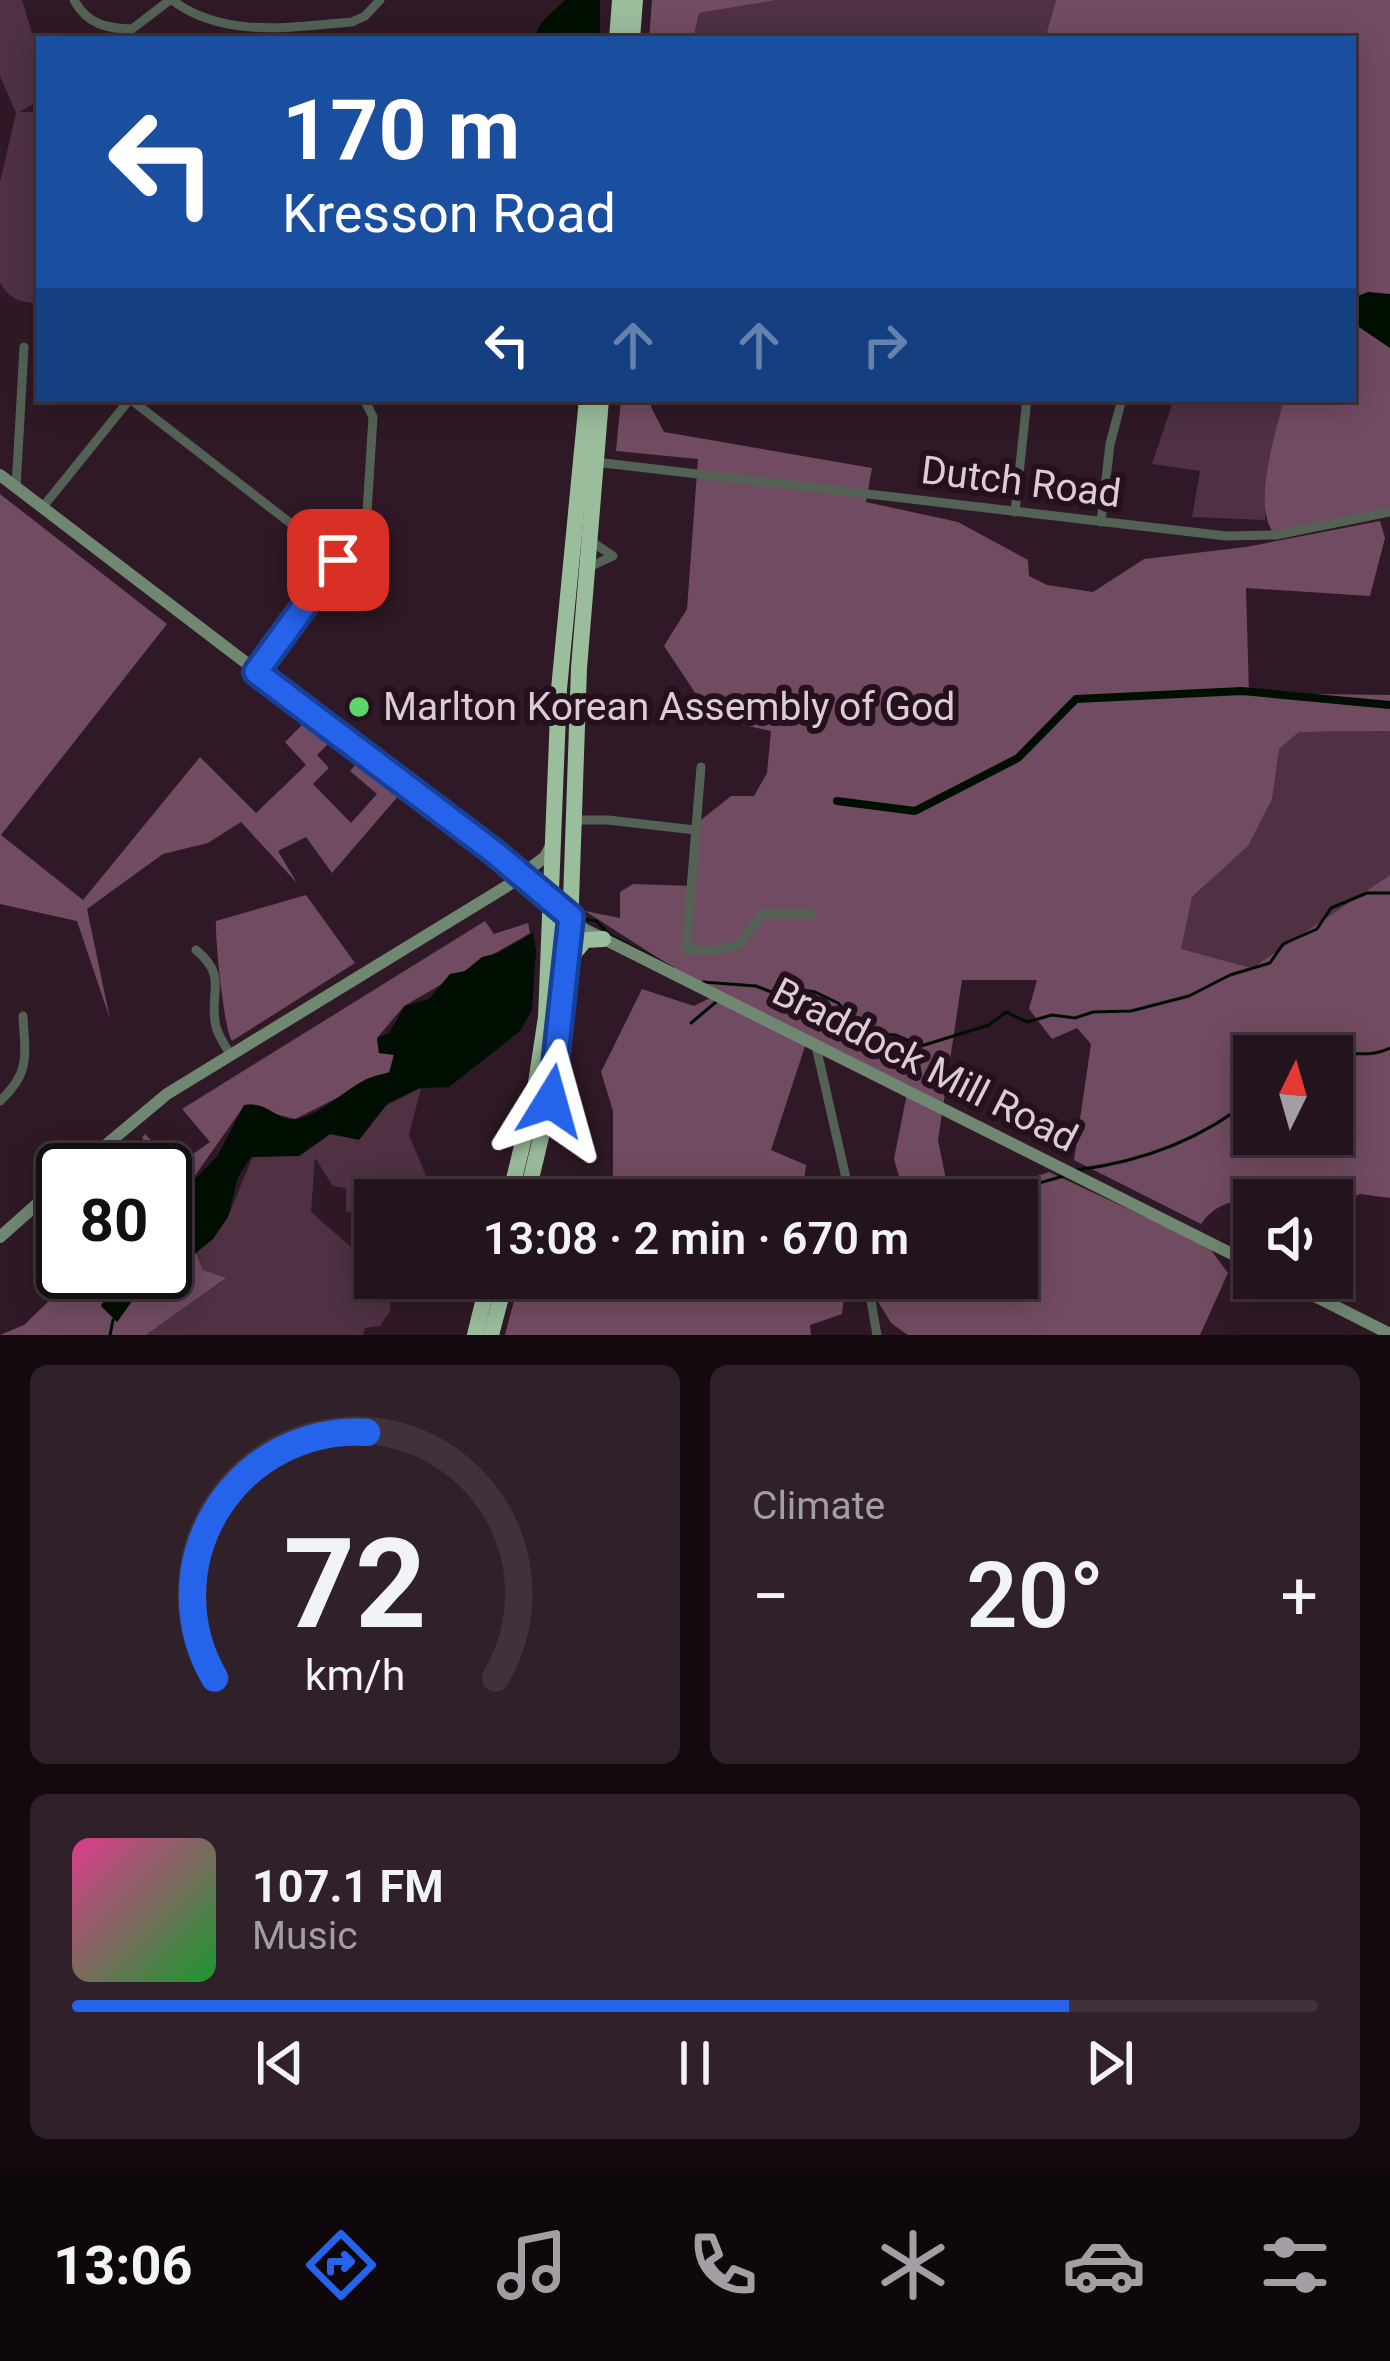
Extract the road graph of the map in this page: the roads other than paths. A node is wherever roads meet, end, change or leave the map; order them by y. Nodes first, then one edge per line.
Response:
1 (74, 0) edge
2 (171, 0) edge
3 (380, 0) edge
4 (620, 0) edge
5 (634, 0) edge
6 (318, 25) junction
7 (318, 36) edge
8 (617, 36) edge
9 (632, 36) edge
10 (24, 347) dead end
11 (128, 402) edge
12 (134, 402) edge
13 (366, 402) edge
14 (587, 402) edge
15 (601, 402) edge
16 (1027, 402) edge
17 (1120, 402) edge
18 (585, 422) junction
19 (596, 453) junction
20 (644, 466) junction
21 (0, 475) edge
22 (16, 488) junction
23 (42, 508) junction
24 (1016, 512) junction
25 (1390, 512) edge
26 (1101, 522) junction
27 (338, 560) junction
28 (256, 672) junction
29 (700, 767) dead end
30 (573, 820) junction
31 (695, 830) junction
32 (554, 838) junction
33 (520, 873) junction
34 (551, 901) junction
35 (812, 914) dead end
36 (571, 917) junction
37 (603, 939) junction
38 (196, 950) dead end
39 (566, 964) junction
40 (23, 1016) dead end
41 (814, 1042) junction
42 (231, 1055) junction
43 (0, 1101) edge
44 (108, 1143) edge
45 (514, 1179) edge
46 (531, 1179) edge
47 (846, 1179) edge
48 (36, 1205) edge
49 (0, 1237) edge
50 (1233, 1254) edge
51 (484, 1299) edge
52 (500, 1299) edge
53 (871, 1299) edge
54 (1321, 1299) edge
55 (1390, 1334) edge
56 (475, 1335) edge
57 (491, 1335) edge
58 (877, 1335) edge

1 - 2 street
2 - 6 street
3 - 6 street
4 - 8 highway
5 - 9 highway
6 - 7 street
10 - 22 street
11 - 23 street
12 - 27 street
13 - 27 street
14 - 18 highway
15 - 19 highway
16 - 24 street
17 - 26 street
18 - 19 highway
18 - 32 highway
19 - 20 street, Dutch Road
19 - 20 street, Dutch Road
19 - 30 highway
20 - 24 street, Dutch Road
21 - 22 street, Braddock Mill Road
22 - 23 street, Braddock Mill Road
23 - 28 street, Braddock Mill Road
24 - 26 street, Dutch Road
25 - 26 street, Dutch Road
27 - 28 street
28 - 33 street, Braddock Mill Road
29 - 31 street
30 - 31 street
30 - 36 highway
31 - 35 street
32 - 33 street
32 - 34 highway
33 - 34 street, Braddock Mill Road
33 - 42 street
34 - 36 street, Braddock Mill Road
34 - 45 highway
36 - 37 street, Braddock Mill Road
36 - 39 highway
37 - 39 highway
37 - 41 street, Braddock Mill Road
38 - 42 street
39 - 46 highway
40 - 43 street
41 - 47 street
41 - 50 street, Braddock Mill Road
42 - 44 street
48 - 49 street
51 - 56 highway
52 - 57 highway
53 - 58 street
54 - 55 street

